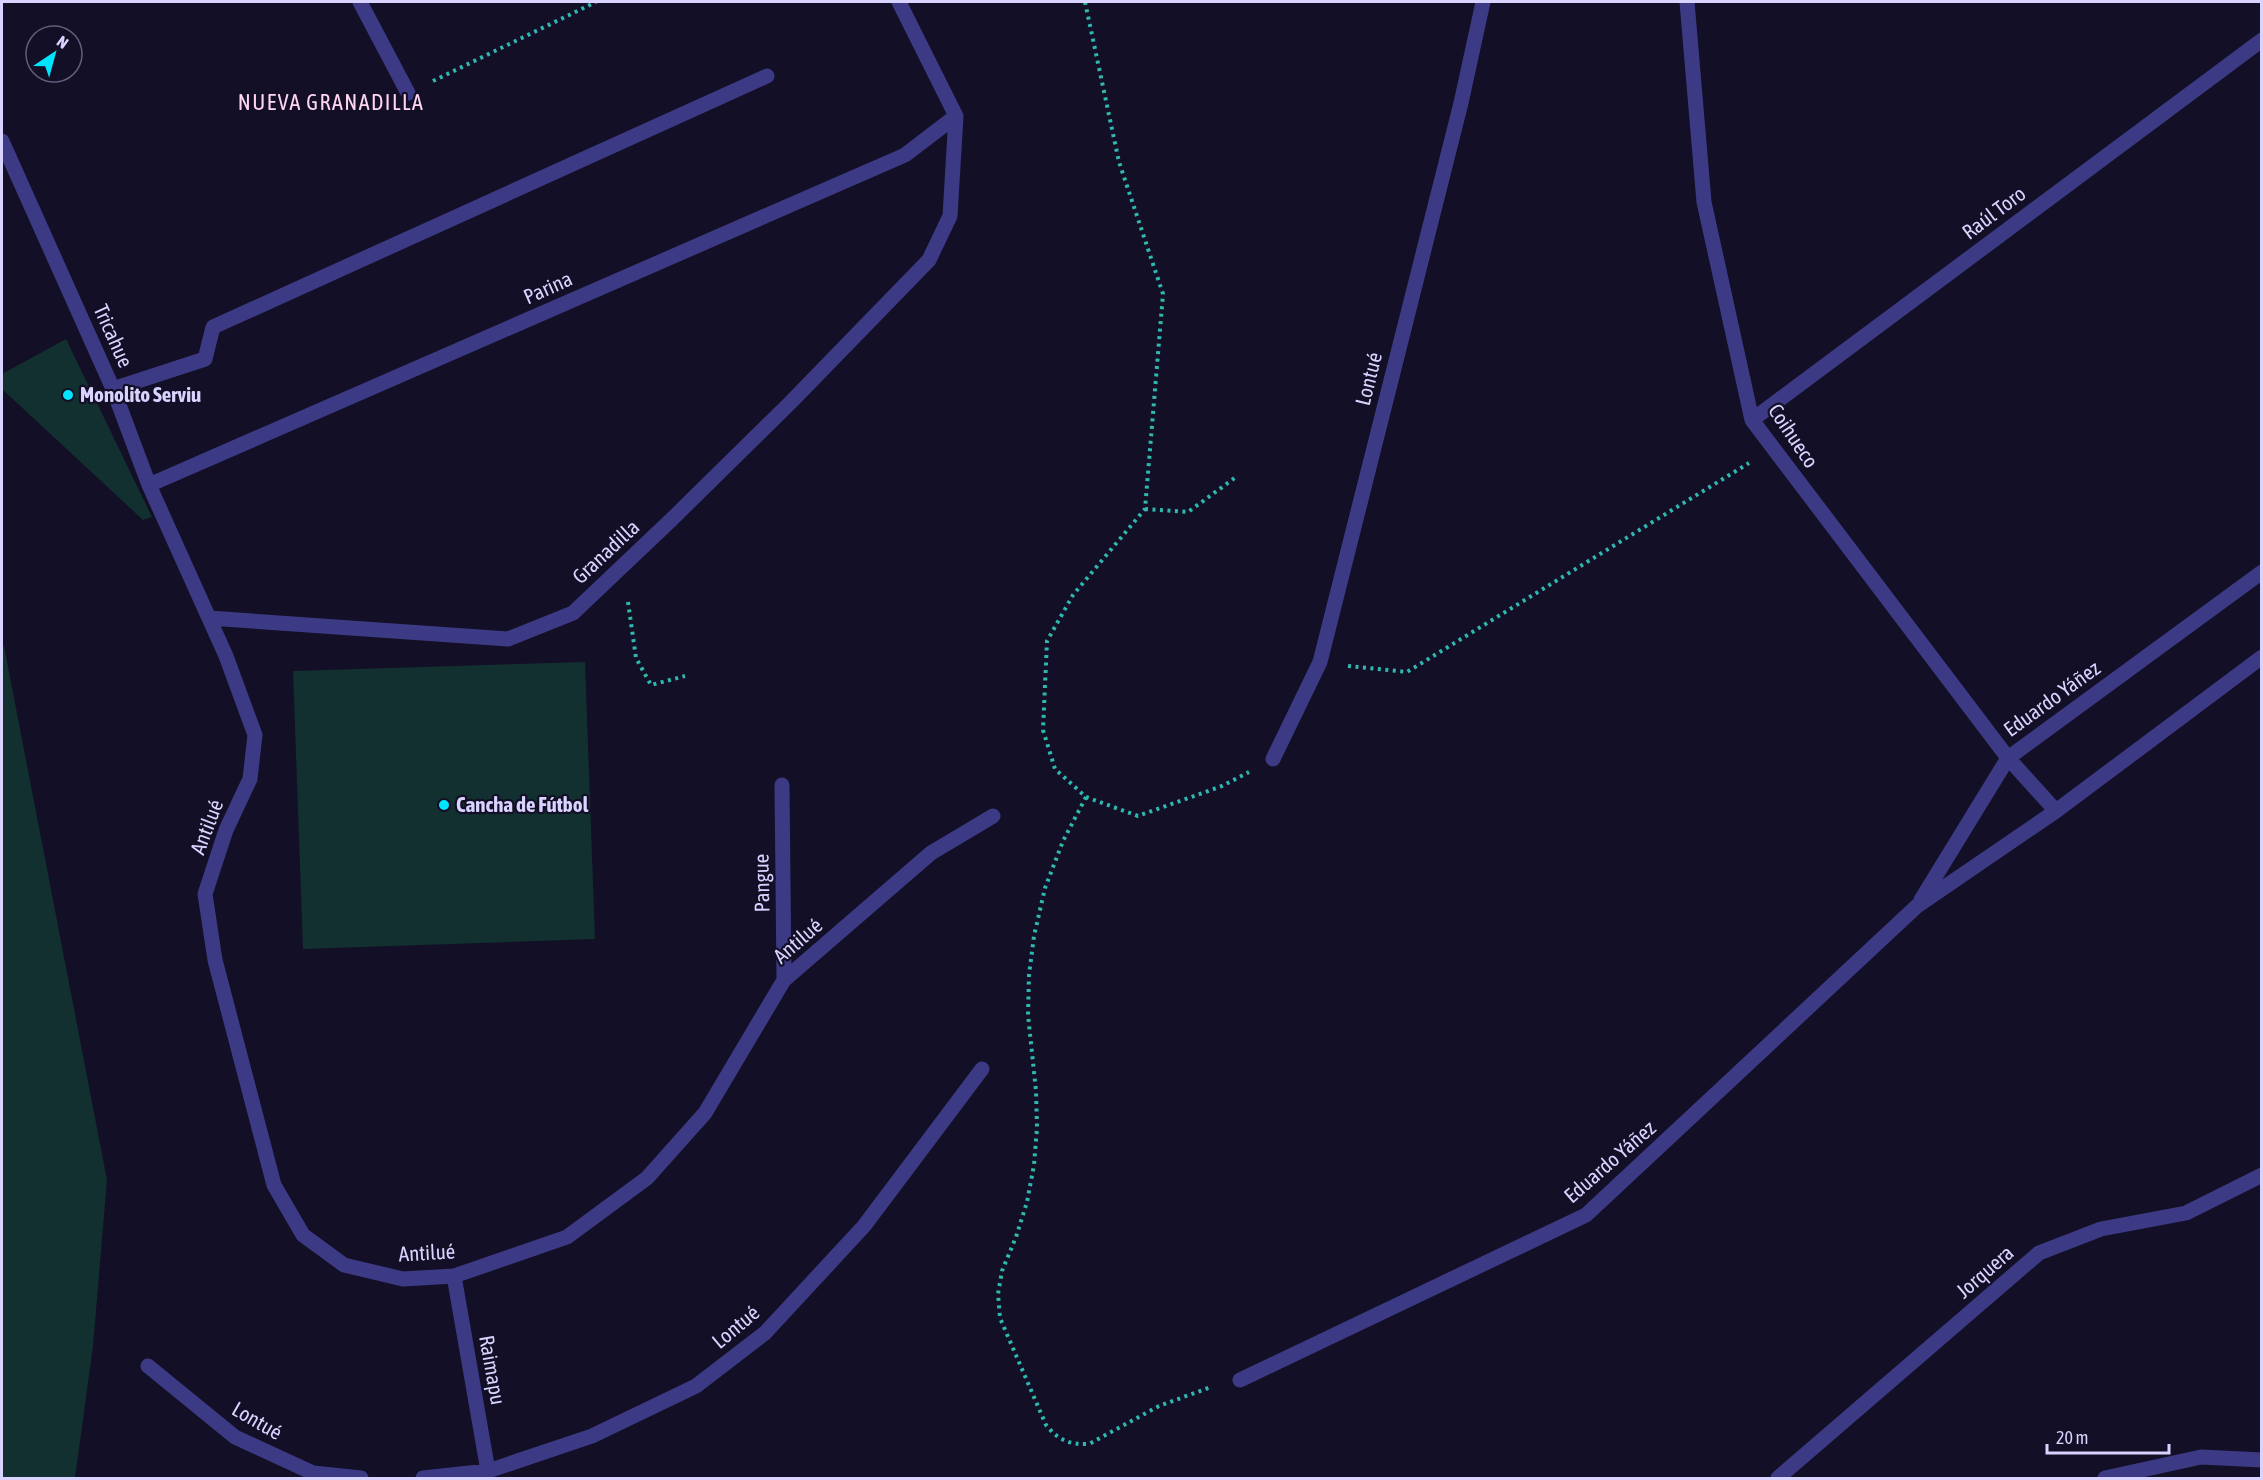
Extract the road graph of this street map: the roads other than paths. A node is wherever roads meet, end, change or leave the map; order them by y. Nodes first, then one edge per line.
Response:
1 (360, 2) edge
2 (899, 2) edge
3 (1482, 2) edge
4 (1687, 2) edge
5 (2262, 40) edge
6 (767, 76) dead end
7 (408, 93) road end
8 (956, 116) junction
9 (2, 141) edge
10 (113, 389) junction
11 (1752, 420) junction
12 (149, 485) junction
13 (2262, 572) edge
14 (209, 618) junction
15 (2262, 657) edge
16 (2007, 758) junction
17 (1273, 759) road end
18 (782, 785) dead end
19 (2056, 811) junction
20 (993, 816) dead end
21 (1917, 906) junction
22 (784, 980) junction
23 (982, 1069) dead end
24 (2262, 1175) edge
25 (454, 1276) junction
26 (148, 1366) dead end
27 (1240, 1380) road end
28 (2262, 1460) edge
29 (488, 1471) junction
30 (361, 1479) edge
31 (423, 1479) edge
32 (1778, 1479) edge
33 (2105, 1479) edge

1 - 7 street
2 - 8 street
3 - 17 street, Lontué
4 - 11 street, Coihueco
5 - 11 street, Raúl Toro
6 - 10 street
8 - 12 street, Parina
8 - 14 street, Granadilla
9 - 10 street, Tricahue
10 - 12 street, Tricahue
11 - 16 street, Coihueco
12 - 14 street, Tricahue
13 - 16 street, Eduardo Yáñez
14 - 25 street, Antilué
15 - 19 street, Eduardo Yáñez
16 - 19 street, Coihueco
16 - 21 street, Eduardo Yáñez
18 - 22 street, Pangue
19 - 21 street, Eduardo Yáñez
20 - 22 street, Antilué
21 - 27 street, Eduardo Yáñez
22 - 25 street, Antilué
23 - 29 street, Lontué
24 - 32 street, Jorquera
25 - 29 street, Raimapu
26 - 30 street, Lontué
28 - 33 street
29 - 31 street, Lontué

